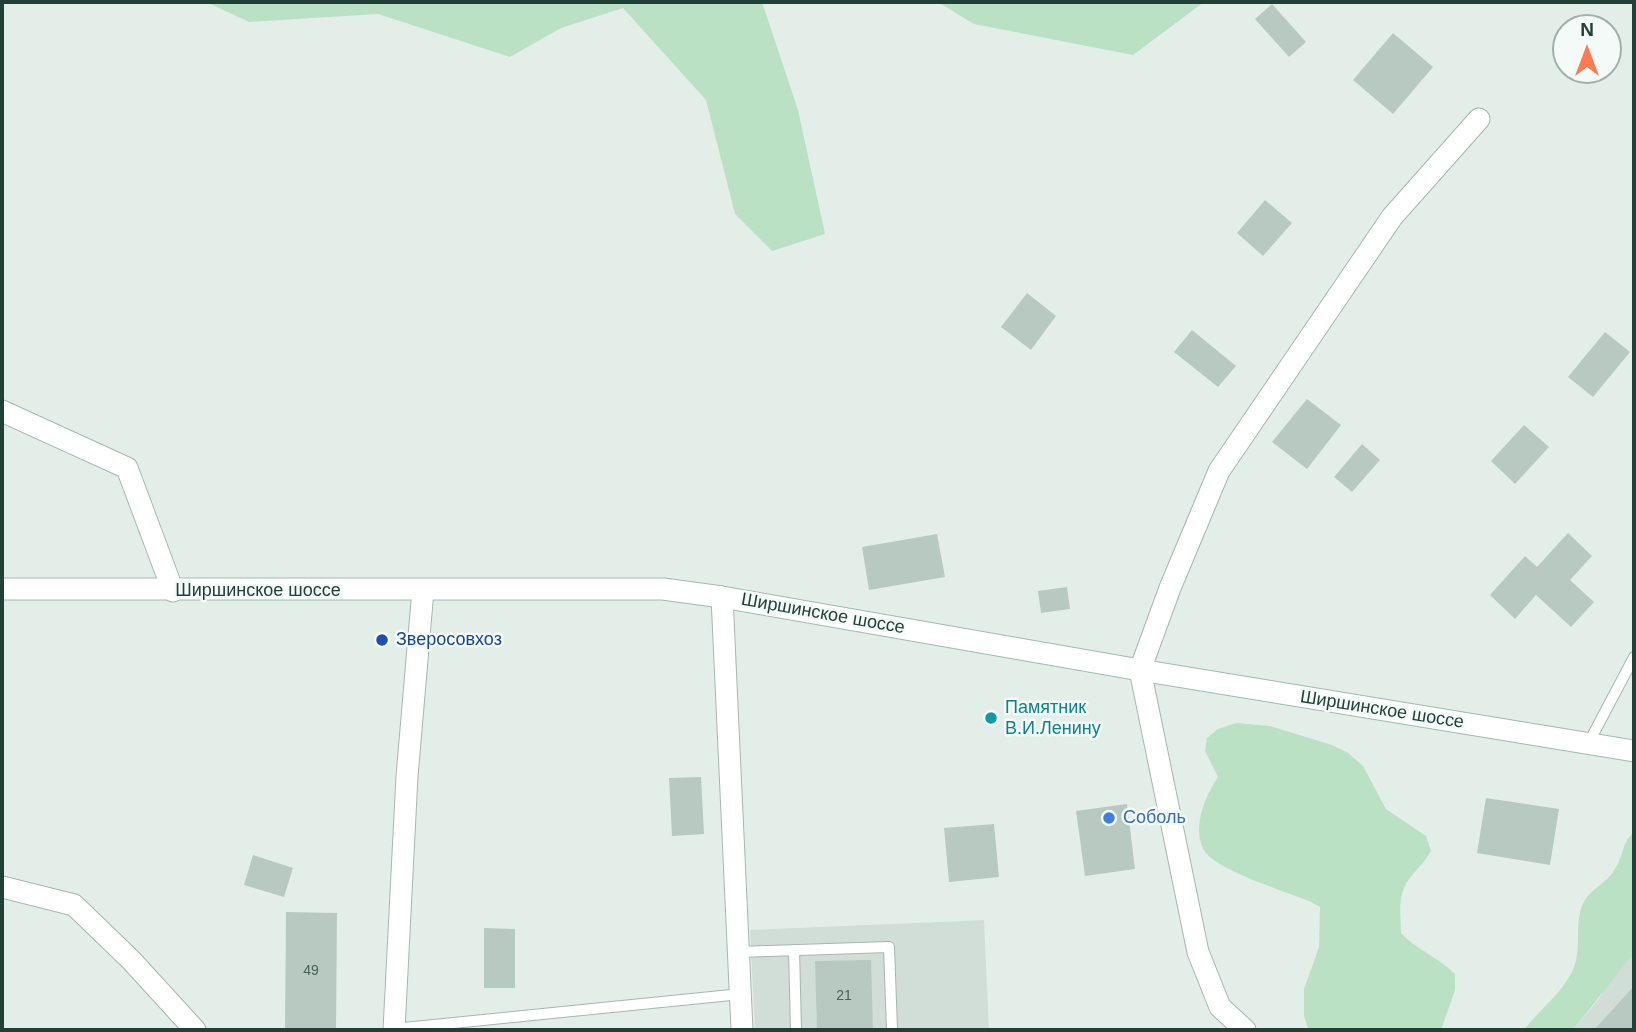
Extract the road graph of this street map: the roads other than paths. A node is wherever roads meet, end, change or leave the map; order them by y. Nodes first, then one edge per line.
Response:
1 (1479, 119) dead end
2 (2, 411) edge
3 (2, 589) edge
4 (423, 590) junction
5 (173, 591) junction
6 (722, 597) junction
7 (1634, 657) edge
8 (1140, 670) junction
9 (1588, 744) junction
10 (1634, 751) edge
11 (2, 887) edge
12 (794, 950) junction
13 (738, 952) junction
14 (741, 993) junction
15 (195, 1030) edge
16 (394, 1030) edge
17 (743, 1030) edge
18 (796, 1030) edge
19 (892, 1030) edge
20 (1245, 1030) edge

1 - 8 street
2 - 5 street
3 - 5 street, Ширшинское шоссе
4 - 5 street, Ширшинское шоссе
4 - 6 street, Ширшинское шоссе
4 - 16 street
6 - 8 street, Ширшинское шоссе
6 - 13 street
7 - 9 lane
8 - 9 street, Ширшинское шоссе
8 - 20 street
9 - 10 street, Ширшинское шоссе
11 - 15 street
12 - 13 lane
12 - 18 lane
12 - 19 lane
13 - 14 street
14 - 16 lane
14 - 17 street

